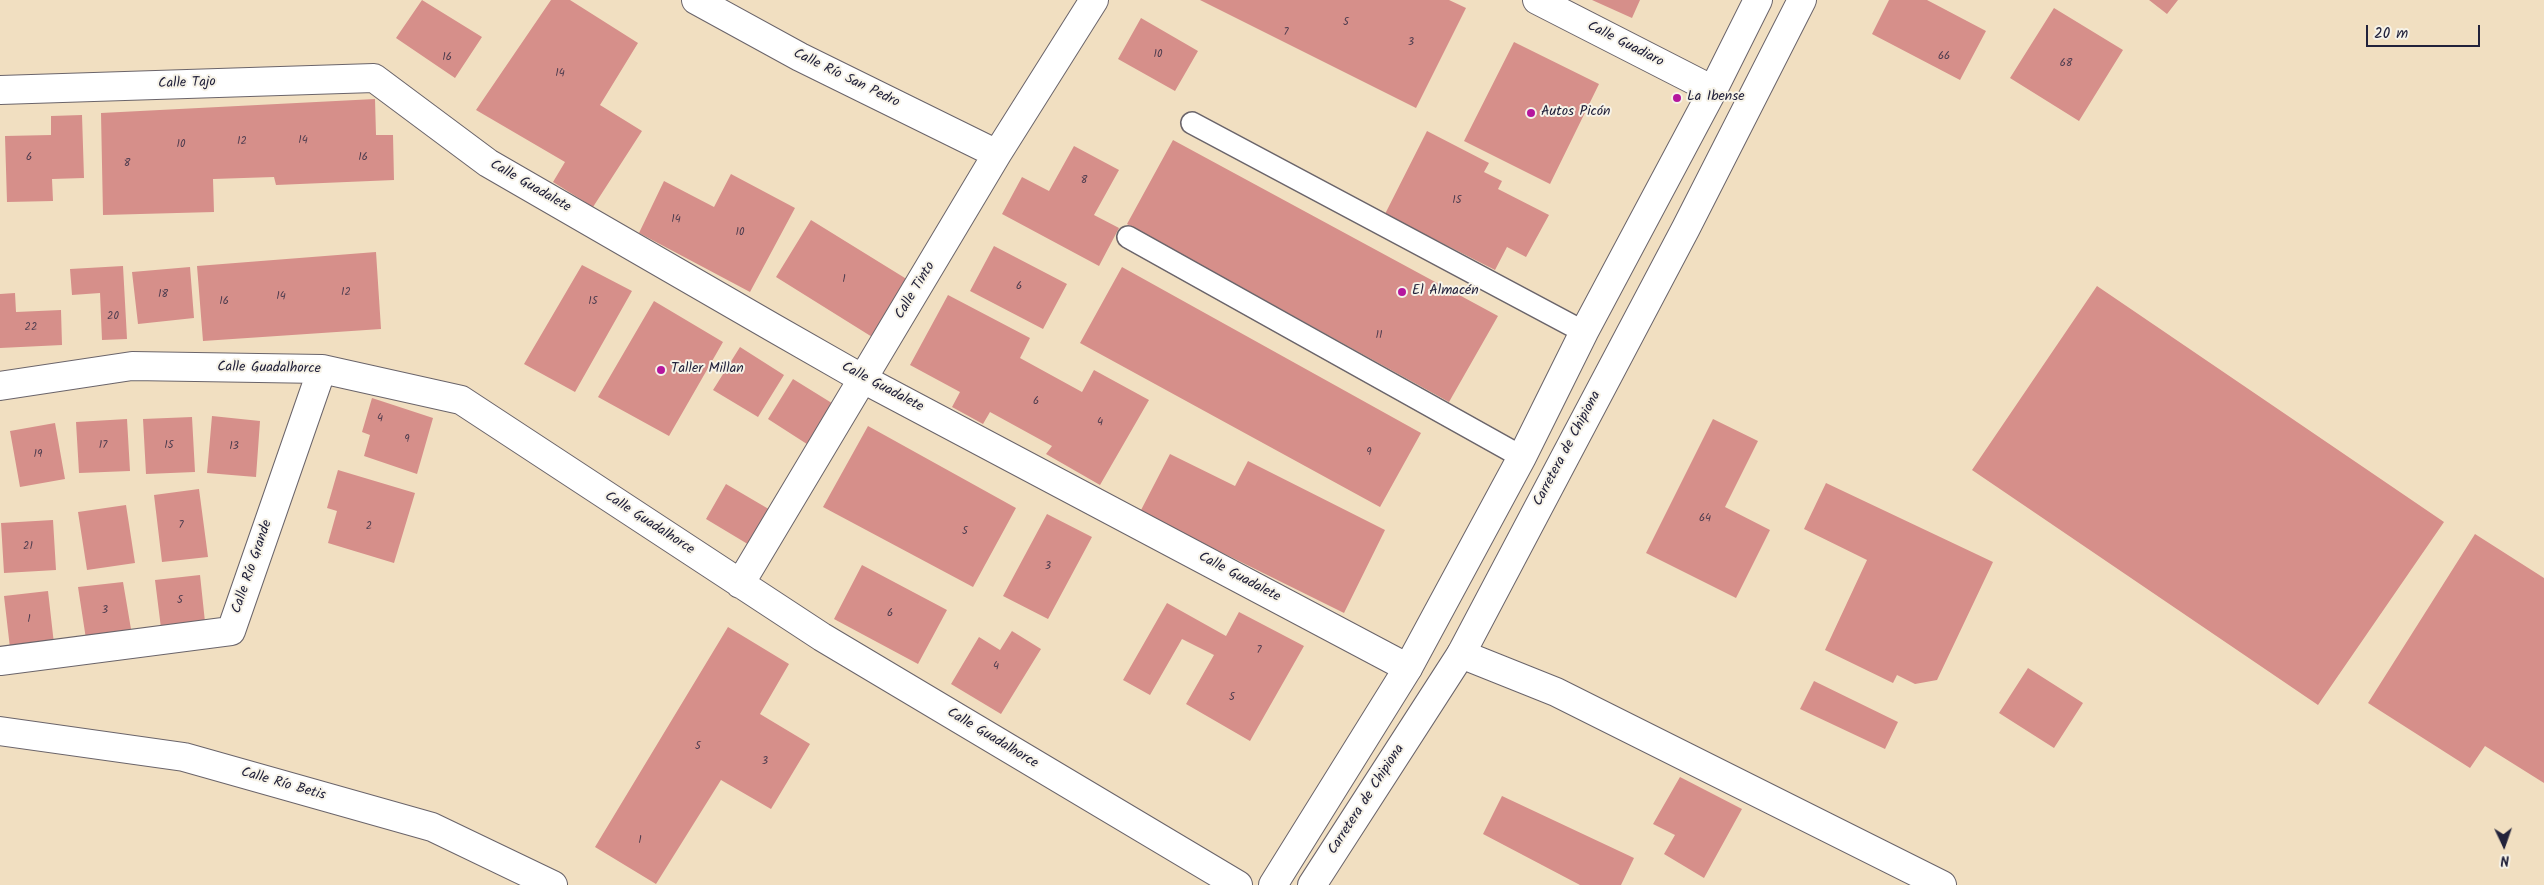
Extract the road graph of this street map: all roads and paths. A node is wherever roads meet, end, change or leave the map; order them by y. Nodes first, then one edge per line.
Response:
1 (696, 0) edge
2 (1094, 0) edge
3 (1537, 0) edge
4 (1758, 0) edge
5 (1802, 0) edge
6 (374, 78) joint
7 (0, 90) edge
8 (1713, 90) junction
9 (1192, 123) dead end
10 (997, 154) junction
11 (1128, 237) dead end
12 (1584, 332) junction
13 (322, 369) junction
14 (863, 378) junction
15 (0, 386) edge
16 (1522, 457) junction
17 (740, 584) junction
18 (1461, 654) junction
19 (0, 661) edge
20 (1408, 668) junction
21 (0, 731) edge
22 (553, 885) edge
23 (1238, 885) edge
24 (1273, 885) edge
25 (1312, 885) edge
26 (1942, 885) edge

1 - 10 street, Calle Río San Pedro
2 - 10 street, Calle Tinto
3 - 8 street, Calle Guadiaro
4 - 8 street
5 - 18 street, Carretera de Chipiona
6 - 7 street, Calle Tajo
6 - 14 street, Calle Guadalete
8 - 12 street
9 - 12 lane
10 - 14 street, Calle Tinto
11 - 16 lane
12 - 16 street
13 - 15 street, Calle Guadalhorce
13 - 17 street, Calle Guadalhorce
13 - 19 street, Calle Río Grande
14 - 17 street, Calle Tinto
14 - 20 street, Calle Guadalete
16 - 20 street
17 - 23 street, Calle Guadalhorce
18 - 25 street, Carretera de Chipiona
18 - 26 street
20 - 24 street
21 - 22 street, Calle Río Betis

